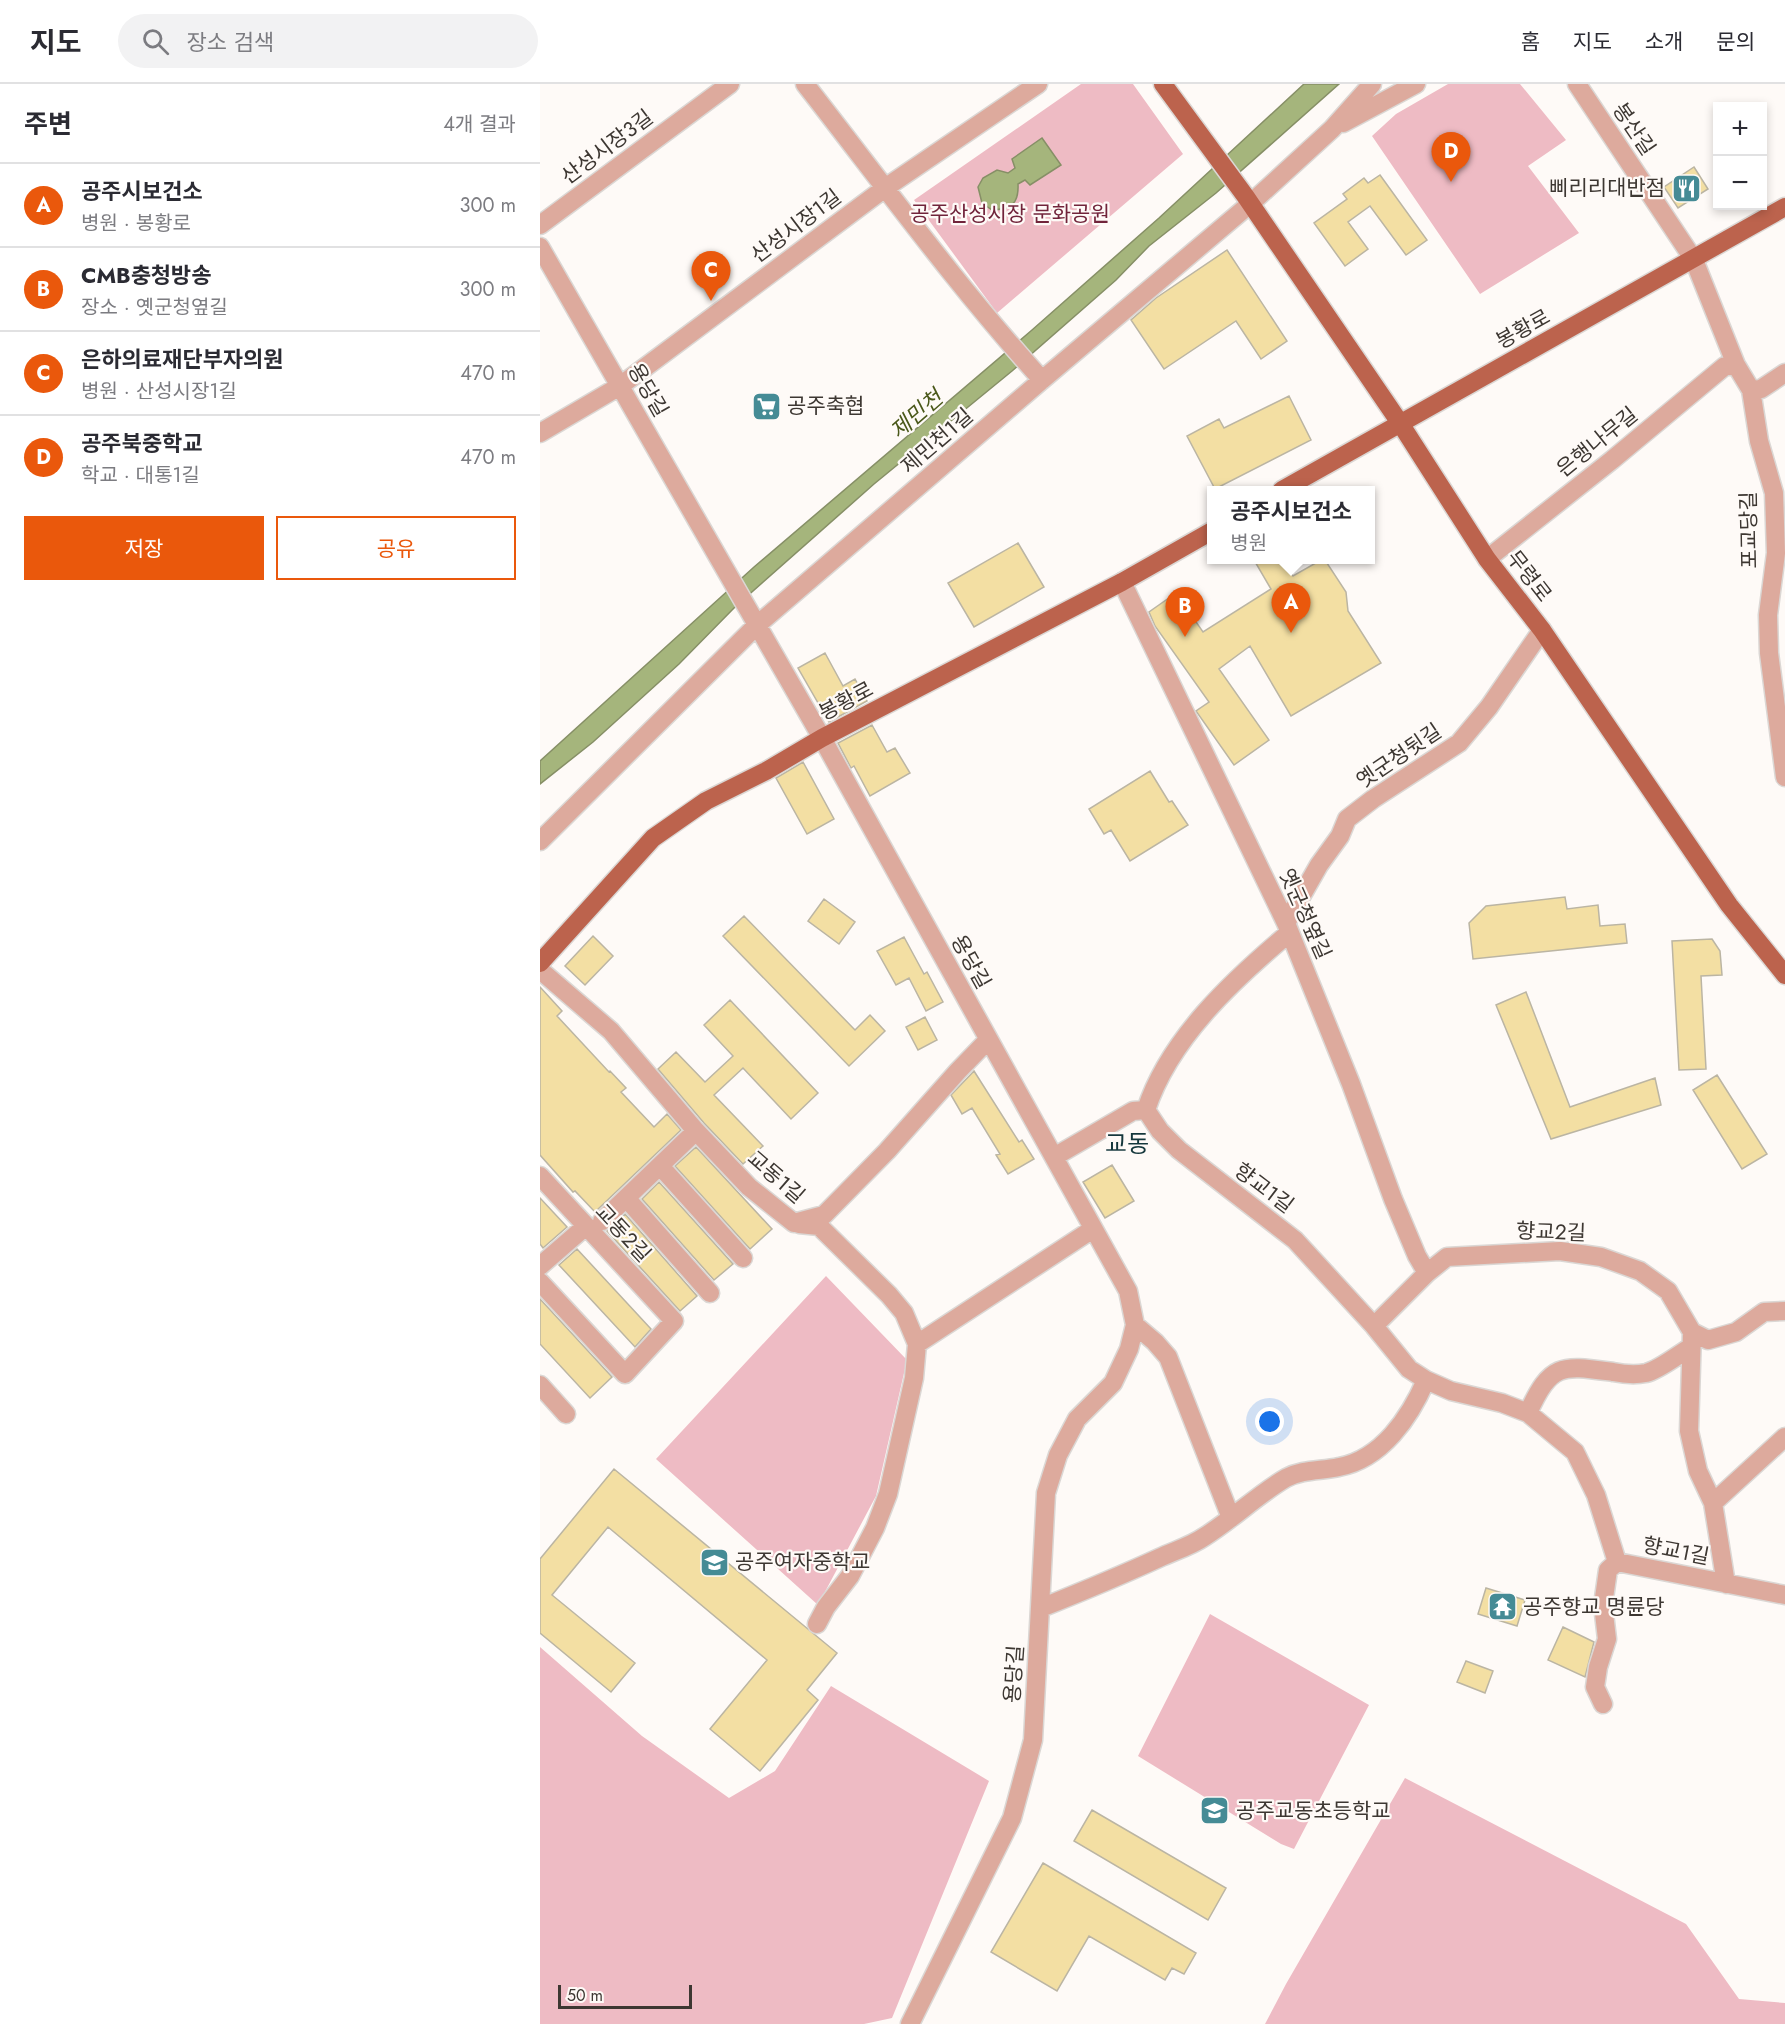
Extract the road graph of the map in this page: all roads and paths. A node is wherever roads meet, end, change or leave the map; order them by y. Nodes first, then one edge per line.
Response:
1 (730, 84) edge
2 (805, 84) edge
3 (1038, 84) edge
4 (1163, 84) edge
5 (1372, 84) edge
6 (1416, 84) edge
7 (1577, 84) edge
8 (1332, 129) junction
9 (885, 188) junction
10 (1248, 201) junction
11 (1785, 207) edge
12 (540, 225) edge
13 (540, 247) edge
14 (1694, 260) junction
15 (1736, 365) junction
16 (1037, 374) junction
17 (1785, 374) edge
18 (620, 386) junction
19 (1751, 390) junction
20 (1400, 423) junction
21 (540, 434) edge
22 (1289, 486) edge
23 (1207, 534) edge
24 (1487, 559) junction
25 (1122, 582) junction
26 (756, 626) junction
27 (1542, 630) junction
28 (822, 738) junction
29 (1785, 777) edge
30 (540, 841) edge
31 (1288, 928) junction
32 (540, 963) edge
33 (1783, 968) edge
34 (540, 970) edge
35 (988, 1040) junction
36 (1146, 1110) junction
37 (696, 1131) junction
38 (1054, 1157) junction
39 (661, 1167) junction
40 (540, 1176) edge
41 (627, 1199) junction
42 (594, 1223) junction
43 (794, 1224) junction
44 (1093, 1229) junction
45 (743, 1258) dead end
46 (540, 1266) edge
47 (1427, 1273) junction
48 (540, 1282) edge
49 (710, 1293) dead end
50 (1785, 1311) edge
51 (1135, 1325) junction
52 (1374, 1326) junction
53 (1692, 1339) junction
54 (917, 1344) junction
55 (1426, 1380) junction
56 (540, 1384) edge
57 (1528, 1413) junction
58 (566, 1414) dead end
59 (1785, 1437) edge
60 (1713, 1503) junction
61 (1231, 1518) junction
62 (1617, 1562) junction
63 (1726, 1584) junction
64 (1785, 1595) edge
65 (1041, 1608) junction
66 (817, 1624) dead end
67 (1603, 1704) dead end
68 (910, 2024) edge

1 - 12 street, 산성시장3길
2 - 9 street
3 - 9 street, 산성시장1길
4 - 10 main road, 무령로
5 - 8 street, 제민천1길
6 - 8 street
7 - 14 street, 봉산길
8 - 10 street, 제민천1길
9 - 16 street
9 - 18 street, 산성시장1길
10 - 16 street, 제민천1길
10 - 20 main road, 무령로
11 - 14 main road, 봉황로
13 - 18 street, 용당길
14 - 15 street, 포교당길
14 - 20 main road, 봉황로
15 - 19 street, 포교당길
15 - 24 street, 은행나무길
16 - 26 street, 제민천1길
17 - 19 street
18 - 21 street, 산성시장1길
18 - 26 street, 용당길
19 - 29 street, 포교당길
20 - 22 main road, 봉황로
20 - 24 main road, 무령로
23 - 25 main road, 봉황로
24 - 27 main road, 무령로
25 - 28 main road, 봉황로
25 - 31 street, 옛군청옆길
26 - 28 street, 용당길
26 - 30 street, 제민천1길
27 - 31 street, 옛군청뒷길
27 - 33 main road, 무령로
28 - 32 main road, 봉황로
28 - 35 street, 용당길
31 - 36 street, 옛군청뒷길
31 - 47 street, 옛군청옆길
34 - 37 street, 교동1길
35 - 38 street, 용당길
35 - 43 street, 교동1길
36 - 38 street
36 - 52 street, 향교1길
37 - 39 street
37 - 43 street, 교동1길
38 - 44 street, 용당길
39 - 41 street
39 - 45 street
40 - 42 street, 교동2길
41 - 42 street
41 - 49 street
42 - 46 street
42 - 48 street, 교동2길
43 - 54 street
44 - 51 street, 용당길
44 - 54 street
47 - 52 street, 향교2길
47 - 53 street, 향교2길
50 - 53 street
51 - 61 street
51 - 65 street, 용당길
52 - 55 street, 향교1길
53 - 57 street
53 - 60 street, 향교1길
54 - 66 street
55 - 57 street, 향교1길
55 - 61 street
56 - 58 street
57 - 62 street, 향교1길
59 - 60 street
60 - 63 street, 향교1길
61 - 65 street
62 - 63 street, 향교1길
62 - 67 street
63 - 64 street, 향교1길
65 - 68 street, 용당길

